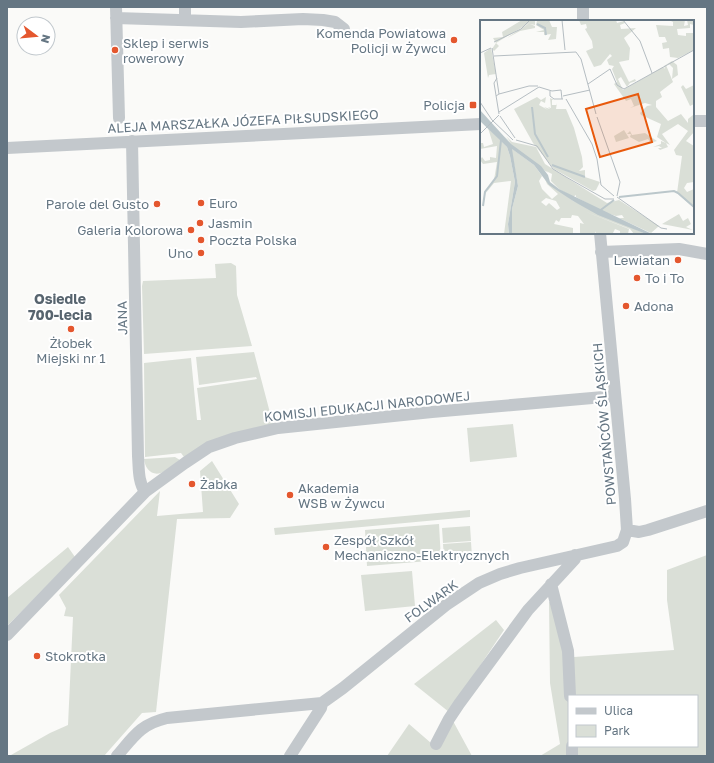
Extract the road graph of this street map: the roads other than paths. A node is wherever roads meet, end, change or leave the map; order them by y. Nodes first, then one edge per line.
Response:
1 (184, 7) edge
2 (583, 7) edge
3 (116, 13) edge
4 (185, 20) junction
5 (583, 20) edge
6 (344, 28) dead end
7 (119, 118) dead end
8 (694, 121) edge
9 (707, 121) edge
10 (480, 124) edge
11 (132, 141) junction
12 (7, 148) edge
13 (600, 234) edge
14 (601, 252) junction
15 (707, 254) edge
16 (615, 396) junction
17 (145, 492) junction
18 (707, 511) edge
19 (627, 530) junction
20 (575, 555) junction
21 (551, 584) junction
22 (7, 635) edge
23 (570, 695) edge
24 (322, 703) junction
25 (436, 744) dead end
26 (117, 756) edge
27 (290, 756) edge

1 - 4 street
2 - 5 street
3 - 4 street
3 - 7 street
4 - 6 street
8 - 9 street
10 - 11 street, ALEJA MARSZAŁKA JÓZEFA PIŁSUDSKIEGO
11 - 12 street, ALEJA MARSZAŁKA JÓZEFA PIŁSUDSKIEGO
11 - 17 street, JANA
13 - 14 street, POWSTAŃCÓW ŚLĄSKICH
14 - 15 street
14 - 16 street, POWSTAŃCÓW ŚLĄSKICH
16 - 17 street, KOMISJI EDUKACJI NARODOWEJ
16 - 19 street, POWSTAŃCÓW ŚLĄSKICH
17 - 22 street, KOMISJI EDUKACJI NARODOWEJ
18 - 19 street
19 - 20 street, FOLWARK
20 - 21 street
20 - 24 street, FOLWARK
21 - 23 street
21 - 25 street
24 - 26 street
24 - 27 street, FOLWARK

